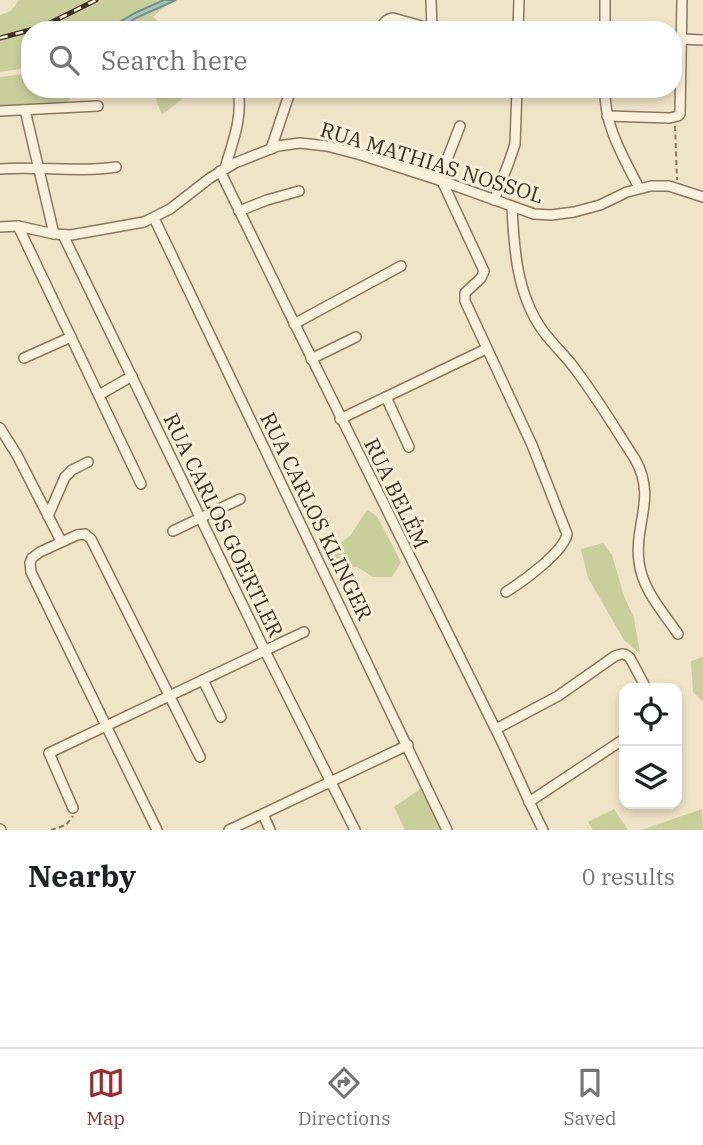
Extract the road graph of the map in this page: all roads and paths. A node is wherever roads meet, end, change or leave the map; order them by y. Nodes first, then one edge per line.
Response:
1 (431, 0) edge
2 (519, 0) edge
3 (605, 0) edge
4 (682, 0) edge
5 (385, 21) edge
6 (404, 21) edge
7 (433, 21) edge
8 (518, 21) edge
9 (605, 21) edge
10 (682, 39) joint
11 (703, 40) edge
12 (239, 98) edge
13 (288, 98) edge
14 (517, 98) edge
15 (606, 98) edge
16 (681, 98) edge
17 (98, 107) dead end
18 (25, 110) junction
19 (0, 111) edge
20 (607, 116) junction
21 (675, 118) junction
22 (460, 126) dead end
23 (271, 149) junction
24 (116, 167) dead end
25 (39, 168) junction
26 (0, 169) edge
27 (223, 169) junction
28 (440, 181) junction
29 (639, 188) junction
30 (677, 188) junction
31 (299, 191) dead end
32 (703, 197) edge
33 (494, 200) junction
34 (512, 206) junction
35 (239, 211) junction
36 (154, 218) junction
37 (18, 226) junction
38 (0, 227) edge
39 (58, 234) junction
40 (401, 266) dead end
41 (294, 324) junction
42 (71, 337) junction
43 (356, 337) dead end
44 (486, 349) junction
45 (24, 358) dead end
46 (311, 359) junction
47 (132, 376) junction
48 (99, 395) junction
49 (386, 397) junction
50 (340, 419) junction
51 (0, 428) edge
52 (409, 447) dead end
53 (88, 462) dead end
54 (141, 484) dead end
55 (240, 499) dead end
56 (48, 516) junction
57 (201, 518) junction
58 (173, 531) dead end
59 (61, 541) junction
60 (506, 592) dead end
61 (304, 632) dead end
62 (678, 634) dead end
63 (265, 651) junction
64 (203, 680) junction
65 (644, 683) edge
66 (170, 696) junction
67 (221, 717) dead end
68 (106, 726) junction
69 (496, 729) junction
70 (619, 741) edge
71 (408, 745) junction
72 (200, 757) dead end
73 (330, 782) junction
74 (529, 802) junction
75 (73, 808) joint
76 (263, 814) junction
77 (51, 830) edge
78 (157, 830) edge
79 (229, 830) edge
80 (270, 830) edge
81 (355, 830) edge
82 (447, 830) edge
83 (543, 830) edge

1 - 7 street
2 - 8 street
3 - 9 street
4 - 10 street
5 - 6 street
10 - 11 street
12 - 27 street
13 - 23 street
14 - 33 street
15 - 20 street
16 - 21 street
17 - 18 street
18 - 19 street
18 - 25 street, RUA CARLOS GOERTLER
20 - 21 street
20 - 29 street
21 - 30 path
22 - 28 street
23 - 27 street, RUA MATHIAS NOSSOL
23 - 28 street, RUA MATHIAS NOSSOL
24 - 25 street
25 - 26 street
25 - 39 street, RUA CARLOS GOERTLER
27 - 35 street, RUA BELÉM
27 - 36 street, RUA MATHIAS NOSSOL
28 - 33 street, RUA MATHIAS NOSSOL
28 - 44 street
29 - 30 street, RUA MATHIAS NOSSOL
29 - 34 street, RUA MATHIAS NOSSOL
30 - 32 street, RUA MATHIAS NOSSOL
31 - 35 street
33 - 34 street, RUA MATHIAS NOSSOL
34 - 62 street
35 - 41 street, RUA BELÉM
36 - 39 street, RUA MATHIAS NOSSOL
36 - 71 street, RUA CARLOS KLINGER
37 - 38 street, RUA MATHIAS NOSSOL
37 - 39 street, RUA MATHIAS NOSSOL
37 - 42 street
39 - 47 street, RUA CARLOS GOERTLER
40 - 41 street
41 - 46 street, RUA BELÉM
42 - 45 street
42 - 48 street
43 - 46 street
44 - 49 street
44 - 60 street
46 - 50 street, RUA BELÉM
47 - 48 street
47 - 57 street, RUA CARLOS GOERTLER
48 - 54 street
49 - 50 street
49 - 52 street
50 - 69 street, RUA BELÉM
51 - 56 street
53 - 56 street
55 - 57 street
56 - 59 street
57 - 58 street
57 - 63 street, RUA CARLOS GOERTLER
59 - 66 street
59 - 68 street
61 - 63 street
63 - 64 street
63 - 73 street, RUA CARLOS GOERTLER
64 - 66 street
64 - 67 street
65 - 69 street
66 - 68 street
66 - 72 street
68 - 75 street
68 - 78 street
69 - 74 street, RUA BELÉM
70 - 74 street
71 - 73 street
71 - 82 street, RUA CARLOS KLINGER
73 - 76 street
73 - 81 street, RUA CARLOS GOERTLER
74 - 83 street, RUA BELÉM
75 - 77 path
76 - 79 street
76 - 80 street

